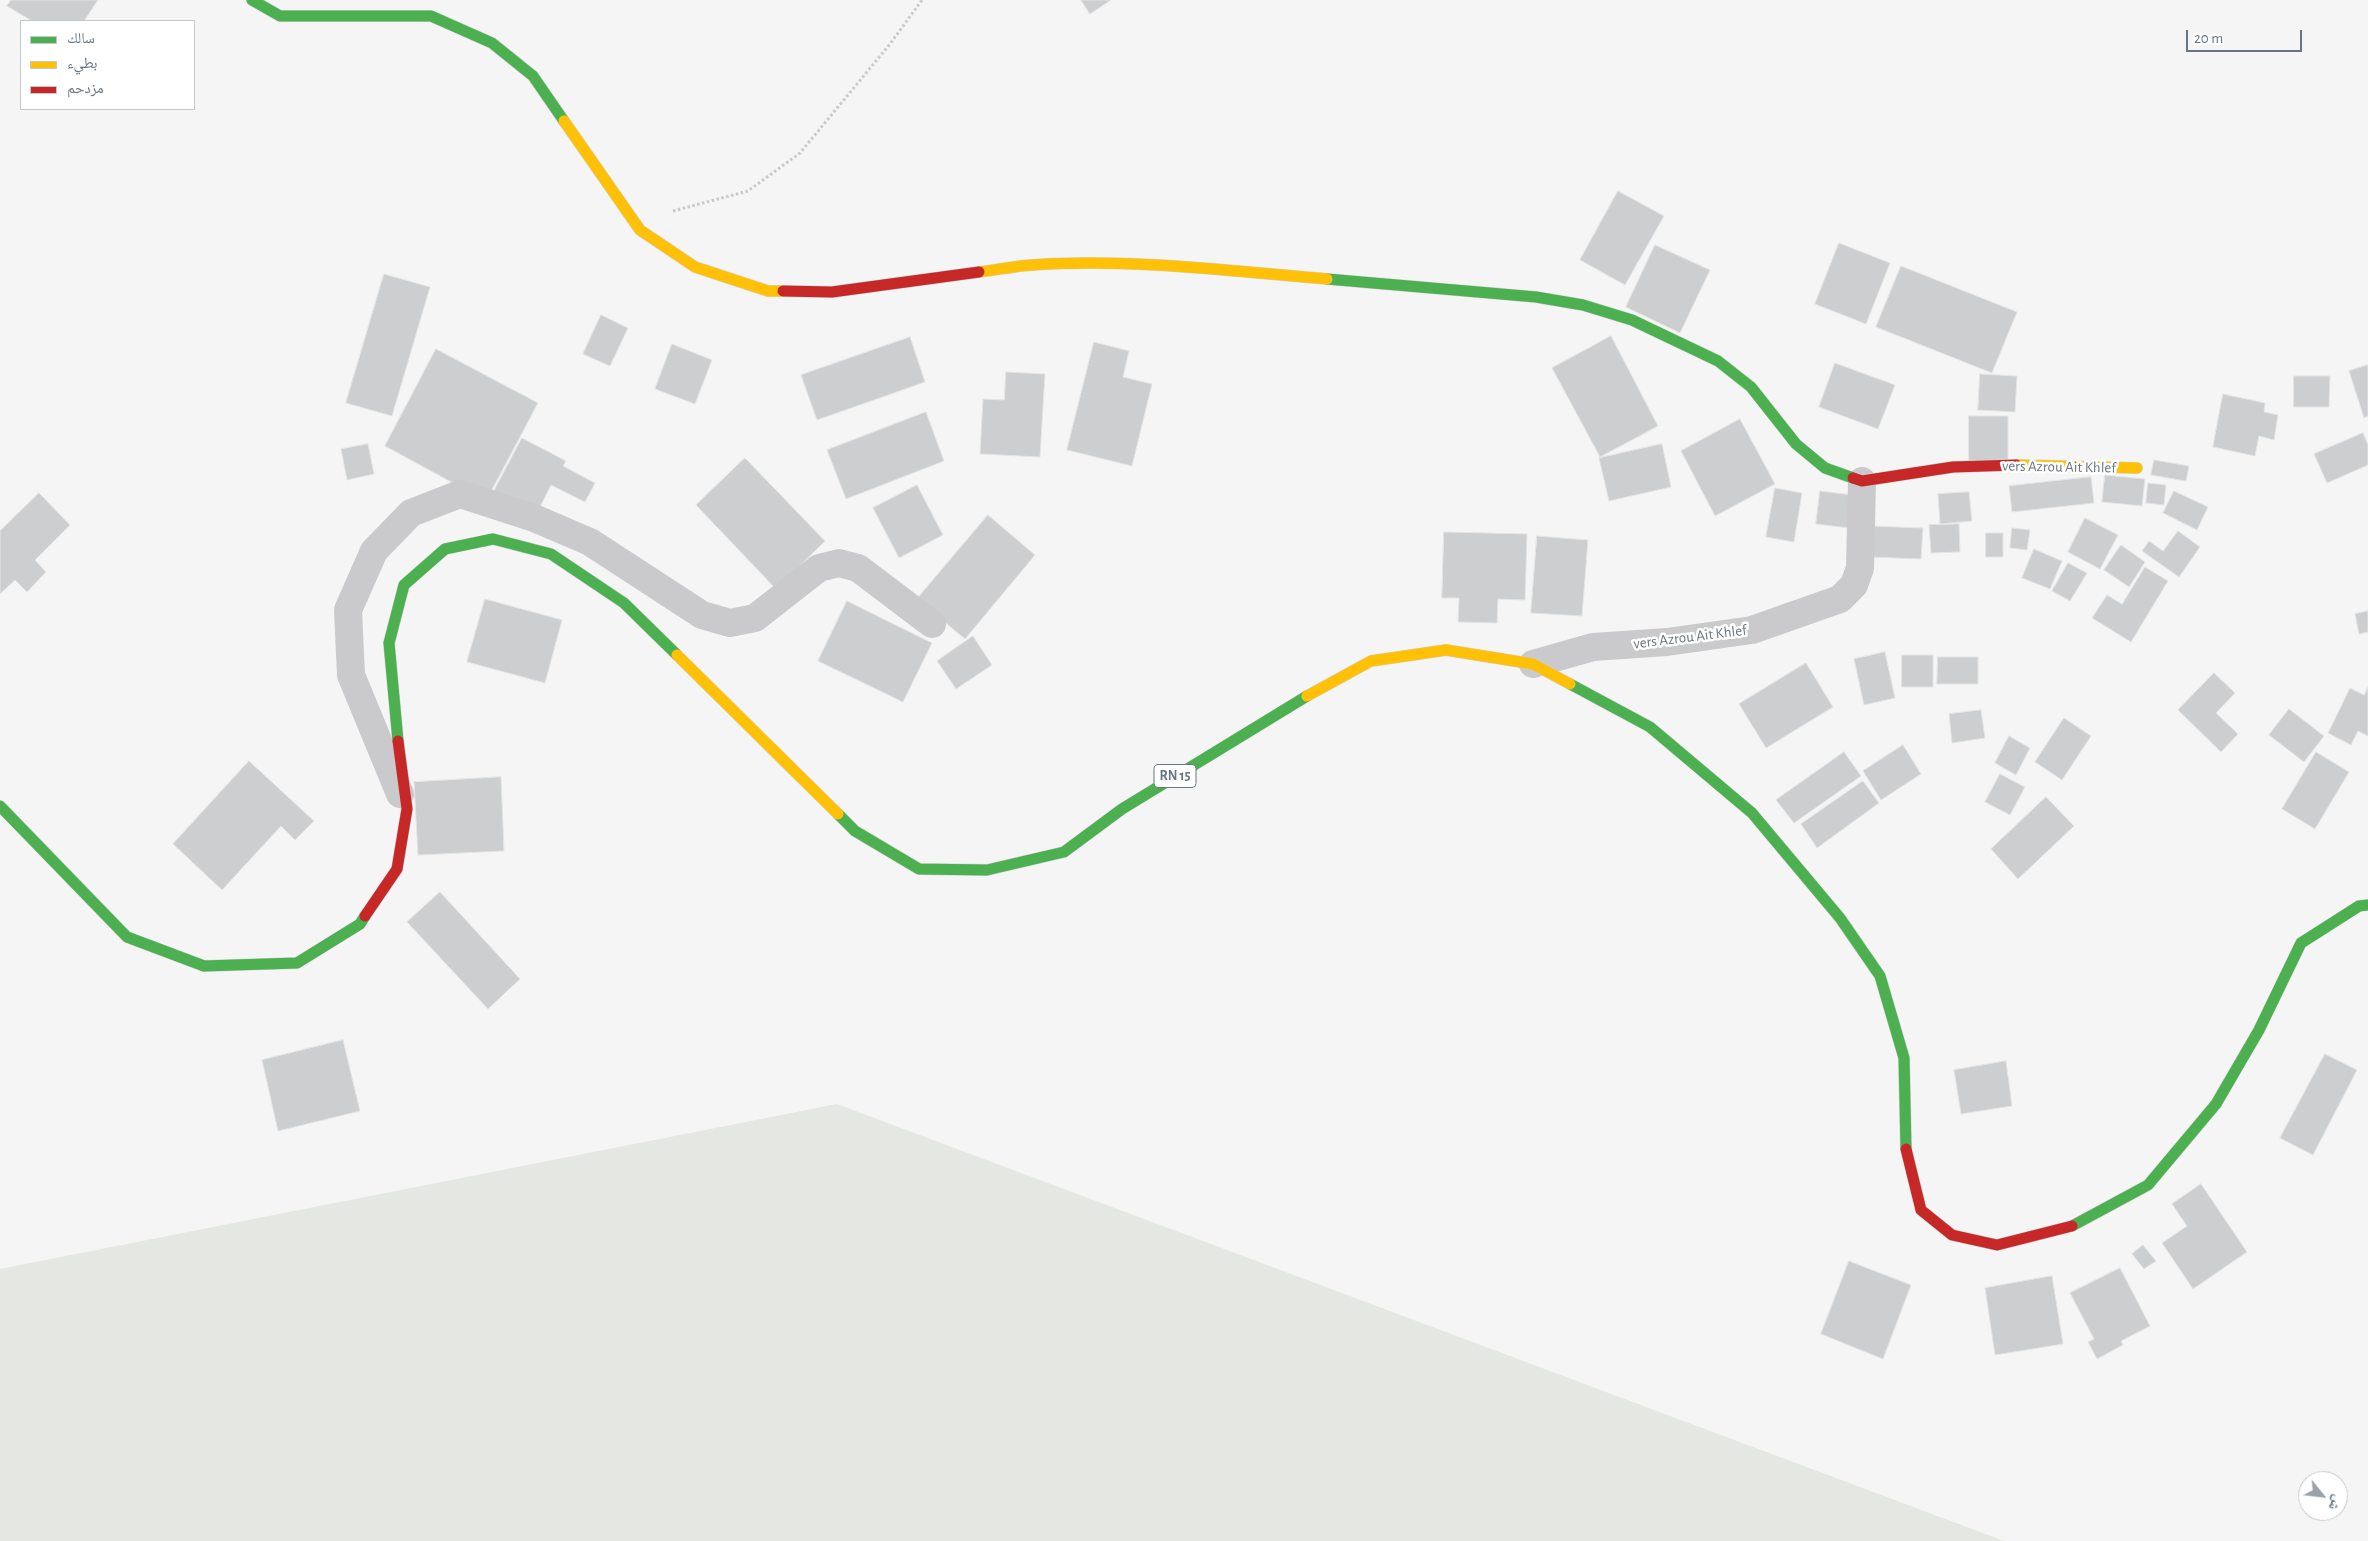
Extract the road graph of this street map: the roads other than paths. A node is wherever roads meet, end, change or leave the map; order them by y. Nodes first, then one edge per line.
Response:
1 (252, 0) edge
2 (2138, 468) dead end
3 (1862, 481) junction
4 (932, 624) dead end
5 (1533, 664) junction
6 (0, 806) edge
7 (407, 809) junction
8 (2368, 905) edge

1 - 3 main road, vers Azrou Ait Khlef
2 - 3 main road, vers Azrou Ait Khlef
3 - 5 street, vers Azrou Ait Khlef
4 - 7 street
5 - 7 main road, RN 15
5 - 8 main road, RN 15
6 - 7 main road, RN 15

